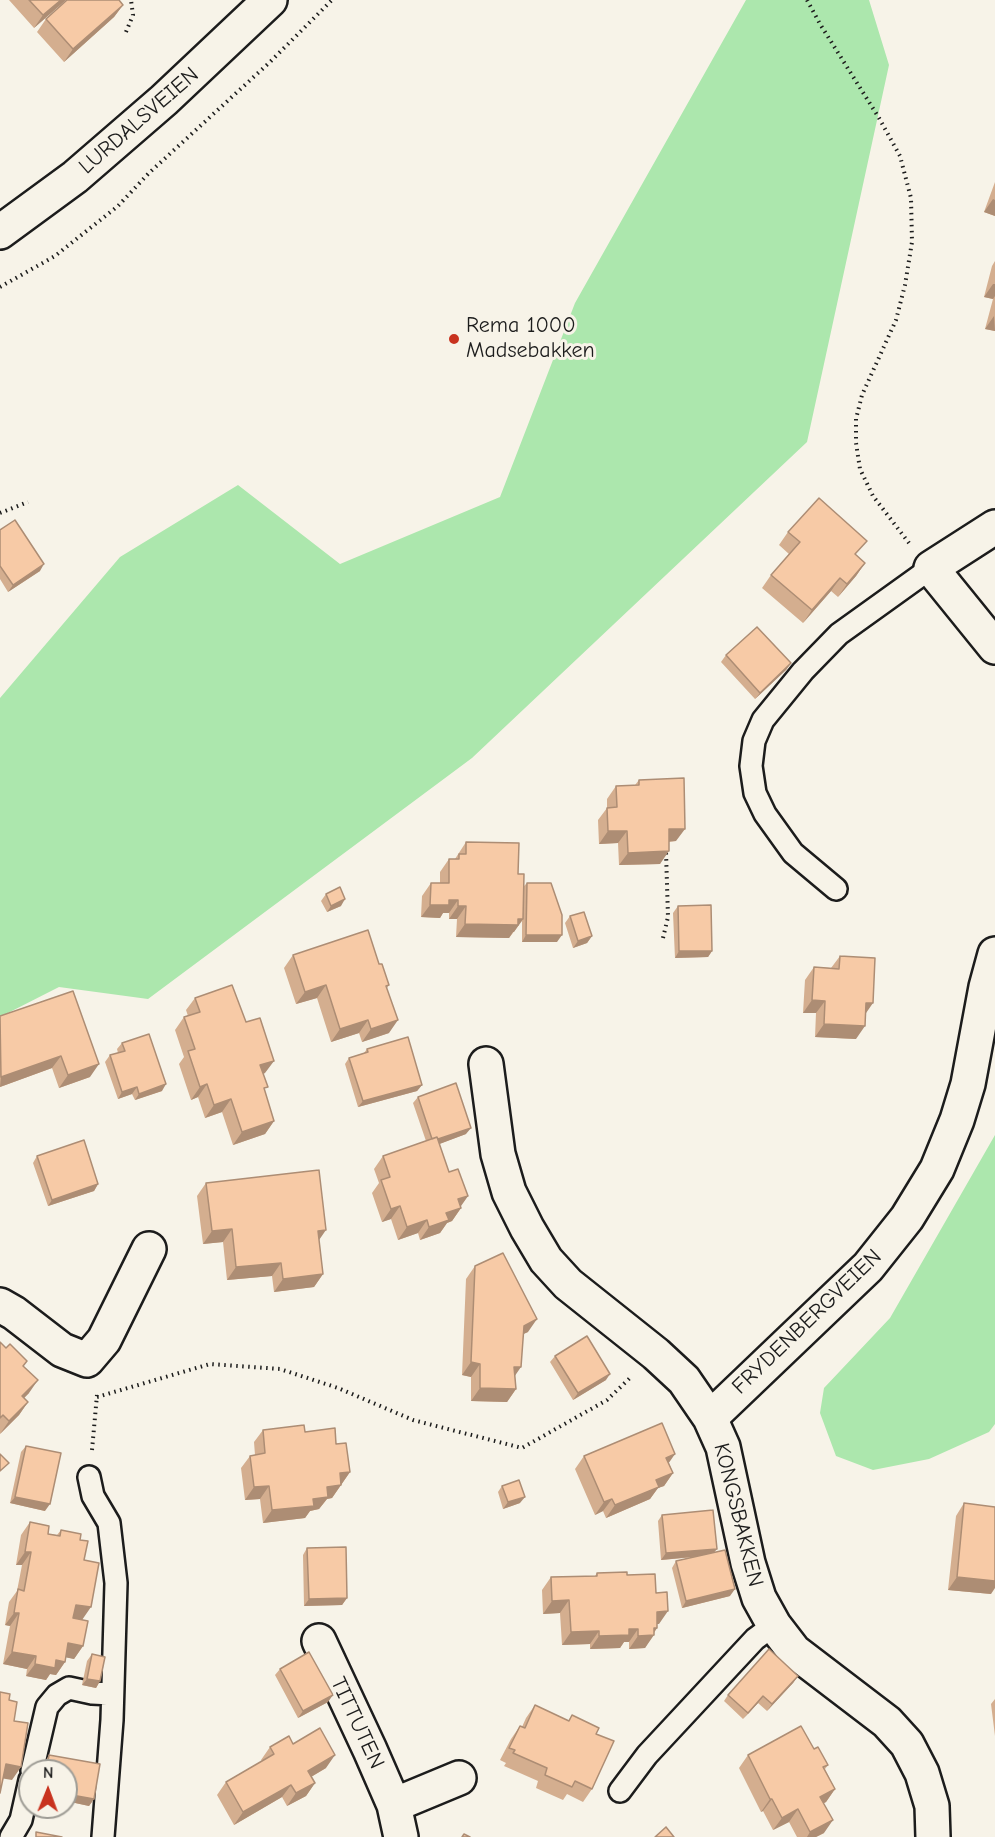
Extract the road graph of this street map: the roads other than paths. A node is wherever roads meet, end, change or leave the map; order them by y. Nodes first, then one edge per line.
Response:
1 (270, 0) edge
2 (0, 232) edge
3 (995, 527) edge
4 (931, 568) junction
5 (995, 647) edge
6 (836, 889) dead end
7 (995, 954) edge
8 (486, 1064) dead end
9 (149, 1249) dead end
10 (0, 1305) edge
11 (710, 1418) junction
12 (89, 1477) road end
13 (774, 1625) junction
14 (319, 1641) dead end
15 (112, 1694) junction
16 (35, 1759) edge
17 (459, 1778) dead end
18 (620, 1791) dead end
19 (394, 1805) junction
20 (21, 1819) edge
21 (11, 1837) edge
22 (103, 1837) edge
23 (401, 1837) edge
24 (933, 1837) edge

1 - 2 street, LURDALSVEIEN
3 - 4 street
4 - 5 street
4 - 6 lane
7 - 11 street, FRYDENBERGVEIEN
8 - 11 street, KONGSBAKKEN
9 - 10 street
11 - 13 street, KONGSBAKKEN
12 - 15 lane
13 - 18 lane
13 - 24 street, KONGSBAKKEN
14 - 19 street, TITTUTEN
15 - 16 lane
15 - 22 lane
17 - 19 street
19 - 23 street, TITTUTEN
20 - 21 lane

